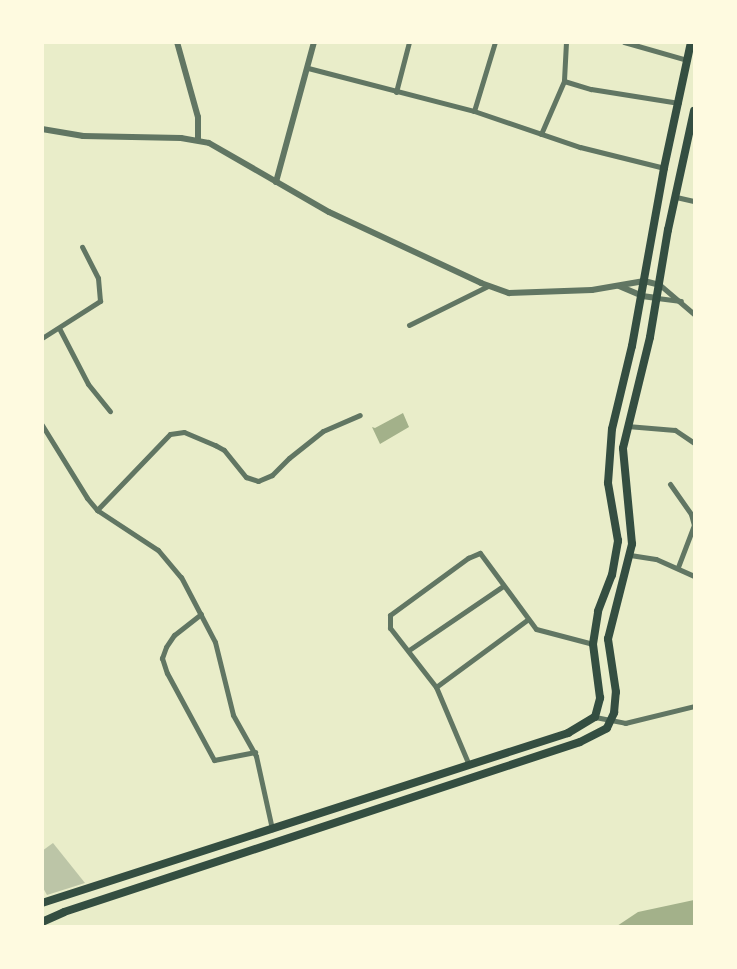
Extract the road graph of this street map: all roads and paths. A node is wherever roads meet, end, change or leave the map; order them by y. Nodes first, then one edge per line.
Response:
1 (177, 42) edge
2 (314, 42) edge
3 (409, 42) edge
4 (495, 42) edge
5 (566, 42) edge
6 (624, 42) edge
7 (691, 42) edge
8 (687, 60) junction
9 (308, 68) junction
10 (564, 81) junction
11 (396, 92) junction
12 (679, 103) junction
13 (474, 111) junction
14 (694, 111) edge
15 (42, 129) edge
16 (540, 134) junction
17 (198, 140) junction
18 (664, 168) junction
19 (276, 182) junction
20 (676, 197) junction
21 (694, 201) edge
22 (82, 248) dead end
23 (644, 281) junction
24 (660, 285) junction
25 (488, 286) junction
26 (618, 286) junction
27 (642, 296) junction
28 (657, 298) junction
29 (681, 301) junction
30 (694, 314) edge
31 (409, 324) dead end
32 (60, 328) junction
33 (42, 338) edge
34 (110, 411) dead end
35 (360, 415) dead end
36 (42, 425) edge
37 (626, 426) junction
38 (694, 443) edge
39 (670, 484) dead end
40 (97, 510) junction
41 (630, 555) junction
42 (678, 567) junction
43 (694, 576) edge
44 (503, 586) junction
45 (201, 614) junction
46 (527, 620) junction
47 (593, 644) junction
48 (408, 650) junction
49 (436, 687) junction
50 (694, 706) edge
51 (595, 717) junction
52 (610, 722) junction
53 (255, 752) junction
54 (469, 765) junction
55 (318, 814) junction
56 (319, 826) junction
57 (272, 829) junction
58 (234, 841) junction
59 (238, 854) junction
60 (42, 903) edge
61 (42, 922) edge

1 - 17 street
2 - 9 street
3 - 11 street
4 - 13 street
5 - 10 street
6 - 8 street
7 - 8 main road
8 - 12 main road
9 - 11 street
9 - 19 street
10 - 12 street
10 - 16 street
11 - 13 street
12 - 18 main road
13 - 16 street
14 - 20 main road
15 - 17 street
16 - 18 street
17 - 19 street
18 - 23 main road
19 - 25 street
20 - 21 street
20 - 24 main road
22 - 32 street
23 - 24 street
23 - 26 street
23 - 27 main road
24 - 28 main road
24 - 29 street
25 - 26 street
25 - 31 street
26 - 27 street
27 - 28 street
27 - 47 main road
28 - 29 street
28 - 37 main road
29 - 30 street
32 - 33 street
32 - 34 street
35 - 40 street
36 - 40 street
37 - 38 street
37 - 41 main road
39 - 42 street
40 - 45 street
41 - 42 street
41 - 52 main road
42 - 43 street
44 - 46 street
44 - 48 street
44 - 48 street
45 - 53 street
45 - 53 street
46 - 47 street
46 - 49 street
47 - 51 main road
48 - 49 street
49 - 54 street
50 - 52 street
51 - 52 street
51 - 54 main road
52 - 56 main road
53 - 57 street
54 - 55 main road
55 - 56 main road
55 - 57 main road
56 - 59 main road
57 - 58 main road
58 - 59 main road
58 - 60 main road
59 - 61 main road

